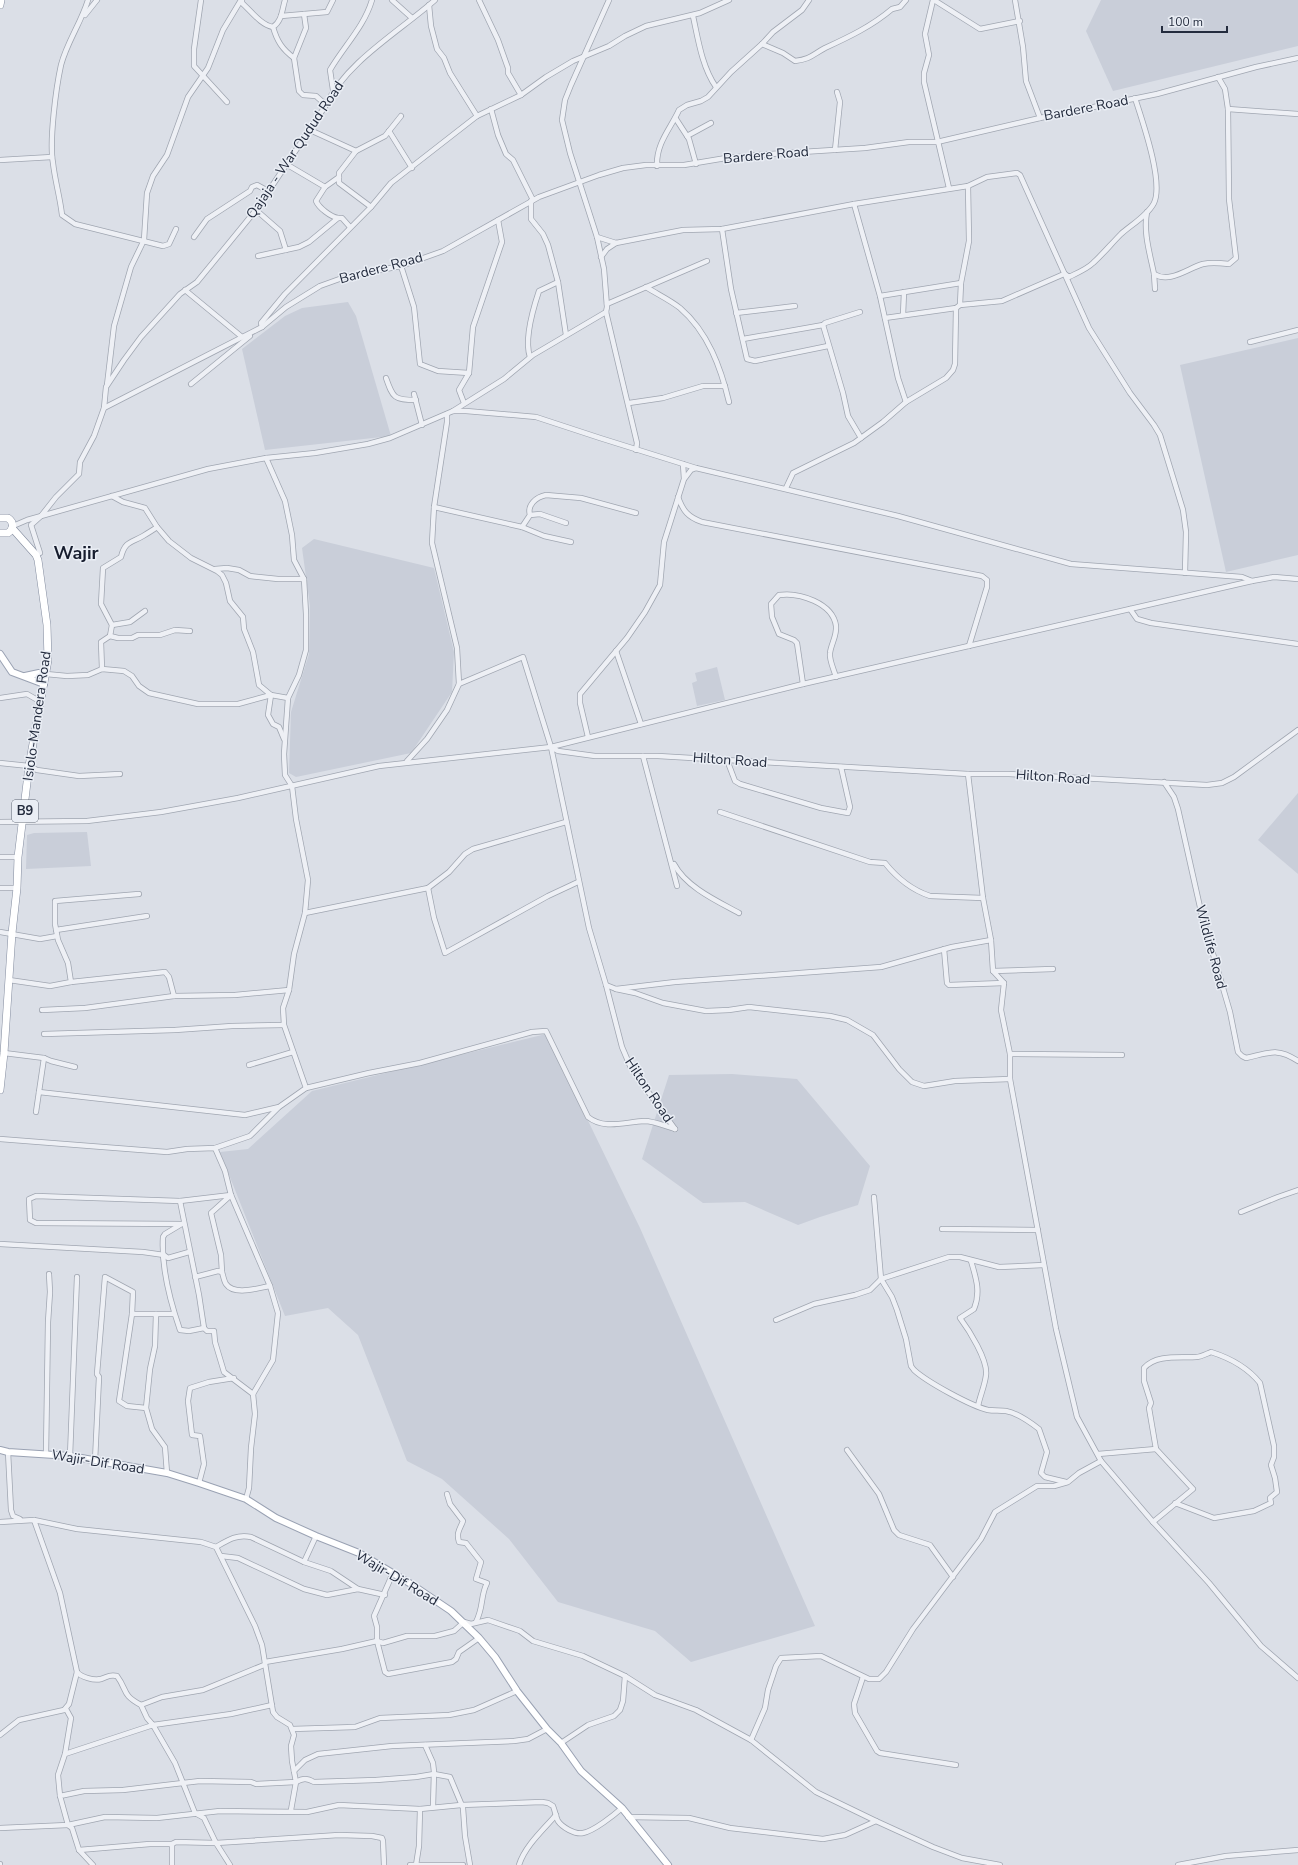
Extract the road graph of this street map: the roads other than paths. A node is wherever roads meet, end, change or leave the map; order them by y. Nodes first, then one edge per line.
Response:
1 (1, 0) edge
2 (88, 0) edge
3 (98, 0) edge
4 (202, 0) edge
5 (242, 0) edge
6 (285, 0) edge
7 (333, 0) edge
8 (372, 0) edge
9 (392, 0) edge
10 (435, 0) edge
11 (479, 0) edge
12 (609, 0) edge
13 (729, 0) edge
14 (809, 0) edge
15 (906, 0) edge
16 (934, 0) edge
17 (1015, 0) edge
18 (0, 5) edge
19 (429, 5) junction
20 (304, 14) junction
21 (281, 16) junction
22 (693, 16) junction
23 (82, 18) junction
24 (412, 18) junction
25 (1020, 21) junction
26 (273, 27) junction
27 (762, 44) junction
28 (584, 55) junction
29 (294, 58) junction
30 (1298, 58) edge
31 (202, 75) junction
32 (1218, 77) junction
33 (716, 87) junction
34 (333, 90) junction
35 (837, 92) dead end
36 (521, 96) junction
37 (1135, 98) junction
38 (227, 102) dead end
39 (326, 105) junction
40 (492, 109) junction
41 (1228, 109) junction
42 (1298, 114) edge
43 (401, 116) dead end
44 (477, 116) junction
45 (676, 118) junction
46 (1040, 118) junction
47 (711, 123) dead end
48 (310, 130) junction
49 (388, 131) junction
50 (687, 136) junction
51 (937, 142) junction
52 (835, 150) junction
53 (356, 151) junction
54 (52, 156) junction
55 (0, 160) edge
56 (286, 164) junction
57 (696, 164) junction
58 (657, 166) junction
59 (412, 168) junction
60 (339, 177) junction
61 (580, 181) junction
62 (968, 186) junction
63 (325, 187) junction
64 (949, 188) junction
65 (268, 190) junction
66 (532, 201) junction
67 (854, 204) junction
68 (371, 207) junction
69 (256, 210) junction
70 (1147, 212) junction
71 (338, 218) junction
72 (498, 220) junction
73 (350, 227) junction
74 (176, 229) dead end
75 (722, 229) junction
76 (194, 237) dead end
77 (597, 237) junction
78 (144, 240) junction
79 (616, 243) junction
80 (286, 250) junction
81 (258, 256) dead end
82 (601, 257) junction
83 (707, 261) dead end
84 (401, 266) junction
85 (1064, 274) junction
86 (1154, 274) junction
87 (558, 282) junction
88 (961, 283) junction
89 (646, 287) junction
90 (1155, 289) dead end
91 (185, 290) junction
92 (904, 292) junction
93 (880, 296) junction
94 (607, 304) junction
95 (795, 306) dead end
96 (958, 306) junction
97 (606, 312) junction
98 (860, 312) dead end
99 (736, 314) junction
100 (903, 315) junction
101 (885, 318) junction
102 (823, 325) junction
103 (262, 327) junction
104 (1298, 330) edge
105 (566, 335) junction
106 (242, 337) junction
107 (743, 339) junction
108 (1250, 342) dead end
109 (828, 346) junction
110 (530, 357) junction
111 (469, 373) junction
112 (386, 378) dead end
113 (191, 384) dead end
114 (725, 386) junction
115 (106, 387) junction
116 (414, 394) dead end
117 (416, 400) junction
118 (729, 402) dead end
119 (906, 402) junction
120 (629, 403) junction
121 (464, 404) junction
122 (104, 408) junction
123 (453, 411) junction
124 (447, 414) junction
125 (422, 425) junction
126 (861, 438) junction
127 (636, 450) junction
128 (266, 458) junction
129 (683, 464) junction
130 (696, 468) junction
131 (684, 479) junction
132 (786, 488) junction
133 (112, 496) junction
134 (678, 497) junction
135 (434, 507) junction
136 (636, 513) dead end
137 (530, 515) junction
138 (41, 516) junction
139 (6, 520) edge
140 (566, 523) dead end
141 (157, 527) junction
142 (522, 527) junction
143 (2, 534) edge
144 (22, 540) junction
145 (571, 542) dead end
146 (36, 555) junction
147 (213, 570) junction
148 (1185, 573) junction
149 (1298, 575) edge
150 (1290, 578) junction
151 (304, 579) junction
152 (1298, 579) edge
153 (1252, 581) junction
154 (1130, 609) junction
155 (145, 611) dead end
156 (112, 625) junction
157 (190, 631) dead end
158 (110, 636) junction
159 (1298, 644) edge
160 (969, 646) junction
161 (616, 651) junction
162 (0, 654) edge
163 (102, 669) junction
164 (46, 674) junction
165 (25, 676) junction
166 (836, 677) junction
167 (44, 684) junction
168 (459, 684) junction
169 (803, 684) junction
170 (271, 695) junction
171 (0, 698) edge
172 (288, 698) junction
173 (41, 702) junction
174 (641, 724) junction
175 (1298, 730) edge
176 (588, 737) junction
177 (285, 739) junction
178 (551, 747) junction
179 (643, 756) junction
180 (727, 760) junction
181 (407, 761) junction
182 (0, 763) edge
183 (29, 766) junction
184 (841, 767) junction
185 (120, 774) dead end
186 (968, 774) junction
187 (1164, 782) junction
188 (292, 786) junction
189 (720, 812) dead end
190 (0, 822) edge
191 (566, 822) junction
192 (24, 823) junction
193 (0, 857) edge
194 (18, 857) junction
195 (670, 857) junction
196 (578, 882) junction
197 (677, 886) dead end
198 (0, 888) edge
199 (17, 888) junction
200 (428, 888) junction
201 (139, 894) dead end
202 (983, 898) junction
203 (305, 913) junction
204 (739, 913) dead end
205 (147, 916) dead end
206 (56, 930) junction
207 (0, 932) edge
208 (12, 933) junction
209 (57, 936) junction
210 (991, 940) junction
211 (944, 949) junction
212 (1053, 969) dead end
213 (993, 971) junction
214 (9, 980) junction
215 (71, 982) junction
216 (1004, 983) junction
217 (606, 985) junction
218 (616, 989) junction
219 (289, 990) junction
220 (174, 996) junction
221 (42, 1010) dead end
222 (284, 1025) junction
223 (44, 1034) dead end
224 (293, 1052) junction
225 (4, 1053) junction
226 (1010, 1054) junction
227 (1122, 1055) dead end
228 (44, 1058) junction
229 (1298, 1061) edge
230 (249, 1065) dead end
231 (75, 1067) dead end
232 (1010, 1079) junction
233 (306, 1088) junction
234 (0, 1089) edge
235 (38, 1092) junction
236 (279, 1107) junction
237 (36, 1112) dead end
238 (0, 1139) edge
239 (215, 1148) junction
240 (1298, 1190) edge
241 (232, 1195) junction
242 (874, 1196) dead end
243 (180, 1201) junction
244 (1241, 1212) dead end
245 (183, 1224) junction
246 (942, 1229) dead end
247 (1038, 1230) junction
248 (0, 1244) edge
249 (189, 1252) junction
250 (164, 1255) junction
251 (971, 1261) junction
252 (1044, 1265) junction
253 (222, 1272) junction
254 (49, 1274) dead end
255 (78, 1277) dead end
256 (195, 1277) junction
257 (881, 1279) junction
258 (270, 1286) junction
259 (132, 1314) junction
260 (156, 1314) junction
261 (174, 1314) junction
262 (776, 1320) dead end
263 (204, 1328) junction
264 (234, 1378) junction
265 (253, 1394) junction
266 (978, 1406) junction
267 (146, 1408) junction
268 (1156, 1449) junction
269 (0, 1450) edge
270 (847, 1450) dead end
271 (8, 1452) junction
272 (46, 1454) junction
273 (1098, 1454) junction
274 (70, 1456) junction
275 (95, 1461) junction
276 (1101, 1461) junction
277 (167, 1473) junction
278 (1068, 1482) junction
279 (199, 1483) junction
280 (447, 1494) dead end
281 (246, 1499) junction
282 (1175, 1503) junction
283 (21, 1520) junction
284 (34, 1520) junction
285 (0, 1522) edge
286 (1153, 1522) junction
287 (316, 1536) junction
288 (216, 1547) junction
289 (221, 1556) junction
290 (304, 1562) junction
291 (393, 1573) junction
292 (953, 1577) junction
293 (358, 1589) junction
294 (385, 1595) junction
295 (464, 1622) junction
296 (476, 1622) junction
297 (479, 1638) junction
298 (377, 1641) junction
299 (264, 1663) junction
300 (77, 1672) junction
301 (624, 1676) junction
302 (863, 1677) junction
303 (1298, 1678) edge
304 (517, 1691) junction
305 (141, 1705) junction
306 (272, 1705) junction
307 (66, 1709) junction
308 (153, 1726) junction
309 (292, 1729) junction
310 (547, 1729) junction
311 (0, 1735) edge
312 (751, 1740) junction
313 (561, 1743) junction
314 (425, 1745) junction
315 (64, 1754) junction
316 (956, 1765) dead end
317 (294, 1772) junction
318 (434, 1774) junction
319 (296, 1782) junction
320 (182, 1783) junction
321 (60, 1796) junction
322 (461, 1805) junction
323 (433, 1807) junction
324 (622, 1808) junction
325 (420, 1809) junction
326 (291, 1810) junction
327 (195, 1813) junction
328 (556, 1815) junction
329 (628, 1817) junction
330 (876, 1821) junction
331 (68, 1824) junction
332 (0, 1828) edge
333 (216, 1843) junction
334 (172, 1844) junction
335 (79, 1850) junction
336 (1298, 1850) edge
337 (979, 1863) edge
338 (94, 1865) edge
339 (172, 1865) edge
340 (230, 1865) edge
341 (384, 1865) edge
342 (410, 1865) edge
343 (416, 1865) edge
344 (463, 1865) edge
345 (470, 1865) edge
346 (519, 1865) edge
347 (668, 1865) edge
348 (1000, 1865) edge
349 (1178, 1865) edge

1 - 18 highway
2 - 23 street
3 - 23 street
4 - 31 street
5 - 26 street
5 - 31 street
6 - 21 street
7 - 20 street
8 - 34 street
9 - 24 street
10 - 19 street, Qajaja - War Qudud Road
11 - 36 street
12 - 28 street
13 - 22 street
14 - 27 street
15 - 27 street
16 - 25 street
16 - 51 street
17 - 25 street
19 - 24 street, Qajaja - War Qudud Road
19 - 44 street
20 - 21 street
20 - 29 street
21 - 26 street
22 - 28 street
22 - 33 street
23 - 54 street
24 - 34 street, Qajaja - War Qudud Road
25 - 46 street
26 - 29 street
27 - 33 street
28 - 36 street
28 - 61 street
29 - 39 street
30 - 32 street, Bardere Road
31 - 38 street
31 - 78 street
32 - 37 street, Bardere Road
32 - 41 street
33 - 45 street
34 - 39 street, Qajaja - War Qudud Road
35 - 52 street
36 - 40 street
37 - 46 street, Bardere Road
37 - 70 street
39 - 48 street, Qajaja - War Qudud Road
40 - 44 street
40 - 66 street
41 - 42 street
41 - 86 street
43 - 49 street
44 - 59 street
45 - 50 street
45 - 58 street
46 - 51 street, Bardere Road
47 - 50 street
48 - 53 street
48 - 56 street, Qajaja - War Qudud Road
49 - 53 street
49 - 59 street
50 - 57 street
51 - 52 street, Bardere Road
51 - 64 street
52 - 57 street, Bardere Road
53 - 60 street
54 - 55 street
54 - 78 street
56 - 63 street
56 - 65 street, Qajaja - War Qudud Road
57 - 58 street, Bardere Road
58 - 61 street, Bardere Road
59 - 68 street
60 - 63 street
60 - 68 street
61 - 66 street, Bardere Road
61 - 77 street
62 - 64 street
62 - 85 street
62 - 88 street
63 - 71 street
64 - 67 street
65 - 69 street, Qajaja - War Qudud Road
65 - 76 street
66 - 72 street, Bardere Road
66 - 87 street
67 - 75 street
67 - 93 street
68 - 73 street
69 - 80 street
69 - 91 street, Qajaja - War Qudud Road
70 - 85 street
70 - 86 street
71 - 73 street
71 - 80 street
72 - 84 street, Bardere Road
72 - 111 street
73 - 103 street
74 - 78 street
75 - 79 street
75 - 99 street
77 - 79 street
77 - 82 street
78 - 115 street
79 - 82 street
80 - 81 street
82 - 94 street
83 - 89 street
84 - 103 street, Bardere Road
84 - 111 street
85 - 96 street
85 - 148 street
86 - 90 street
87 - 105 street
87 - 110 street
88 - 92 street
88 - 96 street
89 - 94 street
89 - 114 street
91 - 106 street
91 - 115 street, Qajaja - War Qudud Road
92 - 93 street
92 - 100 street
93 - 101 street
94 - 97 street
95 - 99 street
96 - 100 street
96 - 119 street
97 - 105 street
97 - 120 street
98 - 102 street
99 - 107 street
100 - 101 street
101 - 119 street
102 - 107 street
102 - 109 street
103 - 106 street
103 - 113 street
104 - 108 street
105 - 110 street
106 - 122 street
107 - 109 street
109 - 126 street
110 - 121 street
111 - 121 street
112 - 117 street
114 - 118 street
114 - 120 street
115 - 122 street, Qajaja - War Qudud Road
116 - 117 street
117 - 125 street
119 - 126 street
120 - 127 street
121 - 123 street
122 - 138 street, Qajaja - War Qudud Road
123 - 124 street
123 - 127 street
124 - 125 street
124 - 135 street
125 - 128 street
126 - 132 street
127 - 129 street
128 - 133 street
128 - 151 street
129 - 130 street
129 - 131 street
130 - 131 street
130 - 132 street
131 - 134 street
132 - 148 street
133 - 138 street
133 - 141 street
134 - 160 street
134 - 161 street
135 - 142 street
135 - 168 street
136 - 137 street
137 - 140 street
137 - 142 street
138 - 139 street
138 - 146 street, Qajaja - War Qudud Road
139 - 143 highway
139 - 144 highway
141 - 147 street
141 - 156 street
142 - 145 street
143 - 144 highway
144 - 146 highway
146 - 164 highway, Isiolo-Mandera Road / B9
147 - 151 street
147 - 170 street
148 - 153 street
149 - 150 street
150 - 152 street
150 - 153 street
151 - 172 street
153 - 154 street
154 - 159 street
154 - 160 street
155 - 156 street
156 - 158 street
157 - 158 street
158 - 163 street
160 - 166 street
161 - 174 street
161 - 176 street
162 - 165 main road
163 - 164 street
163 - 170 street
164 - 165 main road
164 - 167 highway, Isiolo-Mandera Road / B9
165 - 167 main road
166 - 169 street
166 - 169 street
167 - 173 highway, Isiolo-Mandera Road / B9
168 - 178 street
168 - 181 street
169 - 174 street
170 - 172 street
170 - 177 street
171 - 173 street
172 - 177 street
173 - 183 highway, Isiolo-Mandera Road / B9
174 - 176 street
175 - 187 street, Hilton Road
176 - 178 street
177 - 188 street
178 - 179 street, Hilton Road
178 - 181 street
178 - 191 street, Hilton Road
179 - 180 street, Hilton Road
179 - 195 street
180 - 184 street, Hilton Road
180 - 184 street
181 - 188 street
182 - 183 street
183 - 185 street
183 - 192 highway, Isiolo-Mandera Road / B9
184 - 186 street, Hilton Road
186 - 187 street, Hilton Road
186 - 202 street
187 - 229 street, Wildlife Road
188 - 192 street
188 - 203 street
189 - 202 street
190 - 192 street
191 - 196 street, Hilton Road
191 - 200 street
192 - 194 highway, Isiolo-Mandera Road / B9
193 - 194 street
194 - 199 highway, Isiolo-Mandera Road / B9
195 - 197 street
195 - 204 street
196 - 200 street
196 - 217 street, Hilton Road
198 - 199 street
199 - 208 highway, Isiolo-Mandera Road / B9
200 - 203 street
201 - 206 street
202 - 210 street
203 - 219 street
205 - 206 street
206 - 209 street
207 - 208 street
208 - 209 street
208 - 214 highway, Isiolo-Mandera Road / B9
209 - 215 street
210 - 211 street
210 - 213 street
211 - 216 street
211 - 218 street
212 - 213 street
213 - 216 street
214 - 215 street
214 - 225 highway, Isiolo-Mandera Road / B9
215 - 220 street
216 - 226 street
217 - 218 street
217 - 233 street, Hilton Road
218 - 232 street
219 - 220 street
219 - 222 street
220 - 221 street
222 - 223 street
222 - 224 street
224 - 230 street
224 - 233 street
225 - 228 street
225 - 234 highway, Isiolo-Mandera Road / B9
226 - 227 street
226 - 232 street
228 - 231 street
228 - 235 street
232 - 247 street
233 - 236 street
235 - 236 street
235 - 237 street
236 - 239 street
238 - 239 street
239 - 241 street
240 - 244 street
241 - 243 street
241 - 253 street
241 - 258 street
242 - 257 street
243 - 245 street
243 - 245 street
245 - 249 street
245 - 250 street
246 - 247 street
247 - 252 street
248 - 250 street
249 - 250 street
249 - 256 street
250 - 261 street
251 - 252 street
251 - 257 street
251 - 266 street
252 - 273 street
253 - 256 street
253 - 258 street
254 - 272 street
255 - 274 street
256 - 263 street
257 - 262 street
257 - 266 street
258 - 265 street
259 - 260 street
259 - 267 street
259 - 275 street
260 - 261 street
260 - 267 street
261 - 263 street
263 - 264 street
264 - 265 street
264 - 279 street
265 - 281 street
266 - 278 street
267 - 277 street
268 - 273 street
268 - 282 street
268 - 282 street
269 - 271 main road, Wajir-Dif Road
270 - 292 street
271 - 272 main road, Wajir-Dif Road
271 - 283 street
272 - 274 main road, Wajir-Dif Road
273 - 276 street
274 - 275 main road, Wajir-Dif Road
275 - 277 main road, Wajir-Dif Road
276 - 278 street
276 - 286 street
277 - 279 main road, Wajir-Dif Road
278 - 292 street
279 - 281 main road, Wajir-Dif Road
280 - 296 street
281 - 287 main road, Wajir-Dif Road
282 - 286 street
283 - 284 street
283 - 285 street
284 - 288 street
284 - 300 street
286 - 303 street
287 - 290 street
287 - 291 main road, Wajir-Dif Road
288 - 289 street
288 - 290 street
289 - 293 street
289 - 299 street
290 - 293 street
291 - 294 street
291 - 295 main road, Wajir-Dif Road
292 - 302 street
293 - 294 street
294 - 298 street
295 - 296 street
295 - 297 main road, Wajir-Dif Road
295 - 298 street
296 - 301 street
297 - 298 street
297 - 304 main road, Wajir-Dif Road
298 - 299 street
299 - 305 street
299 - 306 street
300 - 305 street
300 - 307 street
301 - 312 street
301 - 313 street
302 - 312 street
302 - 316 street
304 - 309 street
304 - 310 main road, Wajir-Dif Road
305 - 308 street
306 - 308 street
306 - 309 street
307 - 311 street
307 - 315 street
308 - 315 street
308 - 320 street
309 - 317 street
310 - 313 main road, Wajir-Dif Road
310 - 314 street
312 - 330 street
313 - 324 main road, Wajir-Dif Road
314 - 317 street
314 - 318 street
315 - 321 street
317 - 319 street
318 - 319 street
318 - 322 street
318 - 323 street
319 - 320 street
319 - 326 street
320 - 321 street
320 - 327 street
321 - 331 street
322 - 323 street
322 - 328 street
322 - 345 street
323 - 325 street
324 - 328 street
324 - 329 main road, Wajir-Dif Road
325 - 326 street
325 - 343 street
326 - 327 street
327 - 331 street
327 - 333 street
328 - 346 street
329 - 330 street
329 - 347 main road, Wajir-Dif Road
330 - 337 street
331 - 332 street
331 - 335 street
333 - 334 street
333 - 340 street
333 - 341 street
334 - 335 street
334 - 339 street
335 - 338 street
336 - 349 street
337 - 348 street
342 - 343 street
343 - 344 street

